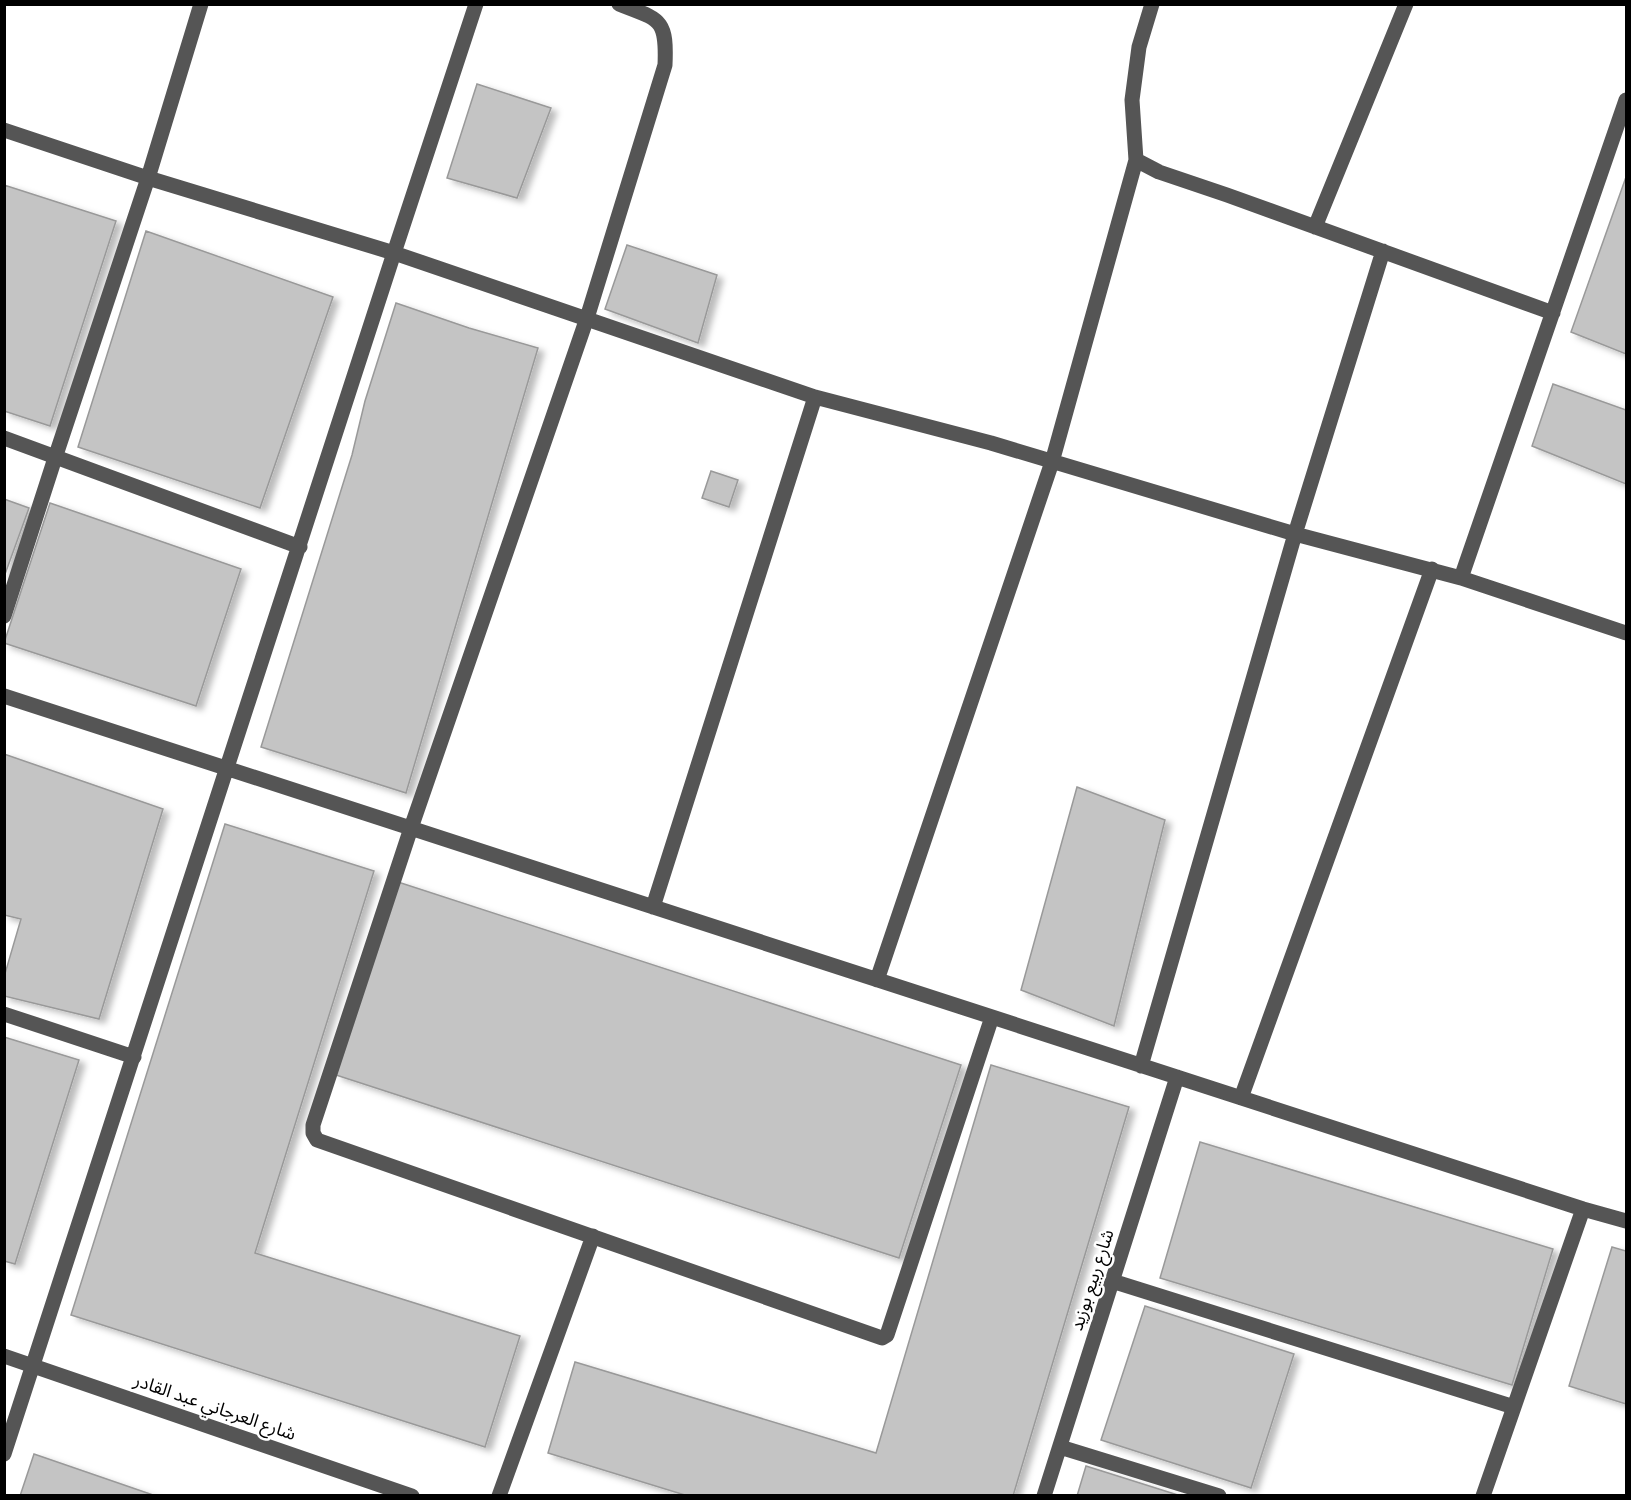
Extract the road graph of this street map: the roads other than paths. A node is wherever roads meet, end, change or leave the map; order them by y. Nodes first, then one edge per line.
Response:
1 (201, 4) edge
2 (476, 4) edge
3 (619, 4) edge
4 (1152, 4) edge
5 (1406, 4) edge
6 (1626, 100) edge
7 (4, 130) edge
8 (1136, 160) junction
9 (148, 178) junction
10 (1316, 227) junction
11 (1383, 251) junction
12 (394, 253) junction
13 (1553, 314) junction
14 (587, 318) junction
15 (815, 397) junction
16 (4, 438) edge
17 (55, 458) junction
18 (1052, 462) junction
19 (1294, 534) junction
20 (300, 547) junction
21 (1432, 569) junction
22 (1461, 578) junction
23 (4, 616) edge
24 (1626, 633) edge
25 (4, 696) edge
26 (228, 769) junction
27 (411, 828) junction
28 (653, 907) junction
29 (877, 980) junction
30 (4, 1014) edge
31 (992, 1017) junction
32 (134, 1057) junction
33 (1141, 1066) junction
34 (1177, 1077) junction
35 (1241, 1098) junction
36 (1583, 1209) junction
37 (1626, 1221) edge
38 (593, 1236) junction
39 (1112, 1281) junction
40 (4, 1356) edge
41 (33, 1365) junction
42 (1514, 1407) junction
43 (1060, 1446) junction
44 (4, 1454) edge
45 (412, 1496) edge
46 (499, 1496) edge
47 (1044, 1496) edge
48 (1219, 1496) edge
49 (1483, 1496) edge

1 - 9 street
2 - 12 street
3 - 14 street
4 - 8 street
5 - 10 street
6 - 13 street
7 - 9 street
8 - 10 street
8 - 18 street
9 - 12 street
9 - 17 street
10 - 11 street
11 - 13 street
11 - 19 street
12 - 14 street
12 - 20 street
13 - 22 street
14 - 15 street
14 - 27 street
15 - 18 street
15 - 28 street
16 - 17 street
17 - 20 street
17 - 23 street
18 - 19 street
18 - 29 street
19 - 21 street
19 - 33 street
20 - 26 street
21 - 22 street
21 - 35 street
22 - 24 street
25 - 26 street
26 - 27 street
26 - 32 street
27 - 28 street
27 - 38 street
28 - 29 street
29 - 31 street
30 - 32 street
31 - 33 street
31 - 38 street
32 - 41 street
33 - 34 street
34 - 35 street
34 - 39 street, شارع ربيع بوزيد
35 - 36 street
36 - 37 street
36 - 42 street
38 - 46 street
39 - 42 street
39 - 43 street, شارع ربيع بوزيد
40 - 41 street, شارع العرجاني عبد القادر
41 - 44 street
41 - 45 street, شارع العرجاني عبد القادر
42 - 49 street
43 - 47 street, شارع ربيع بوزيد
43 - 48 street

